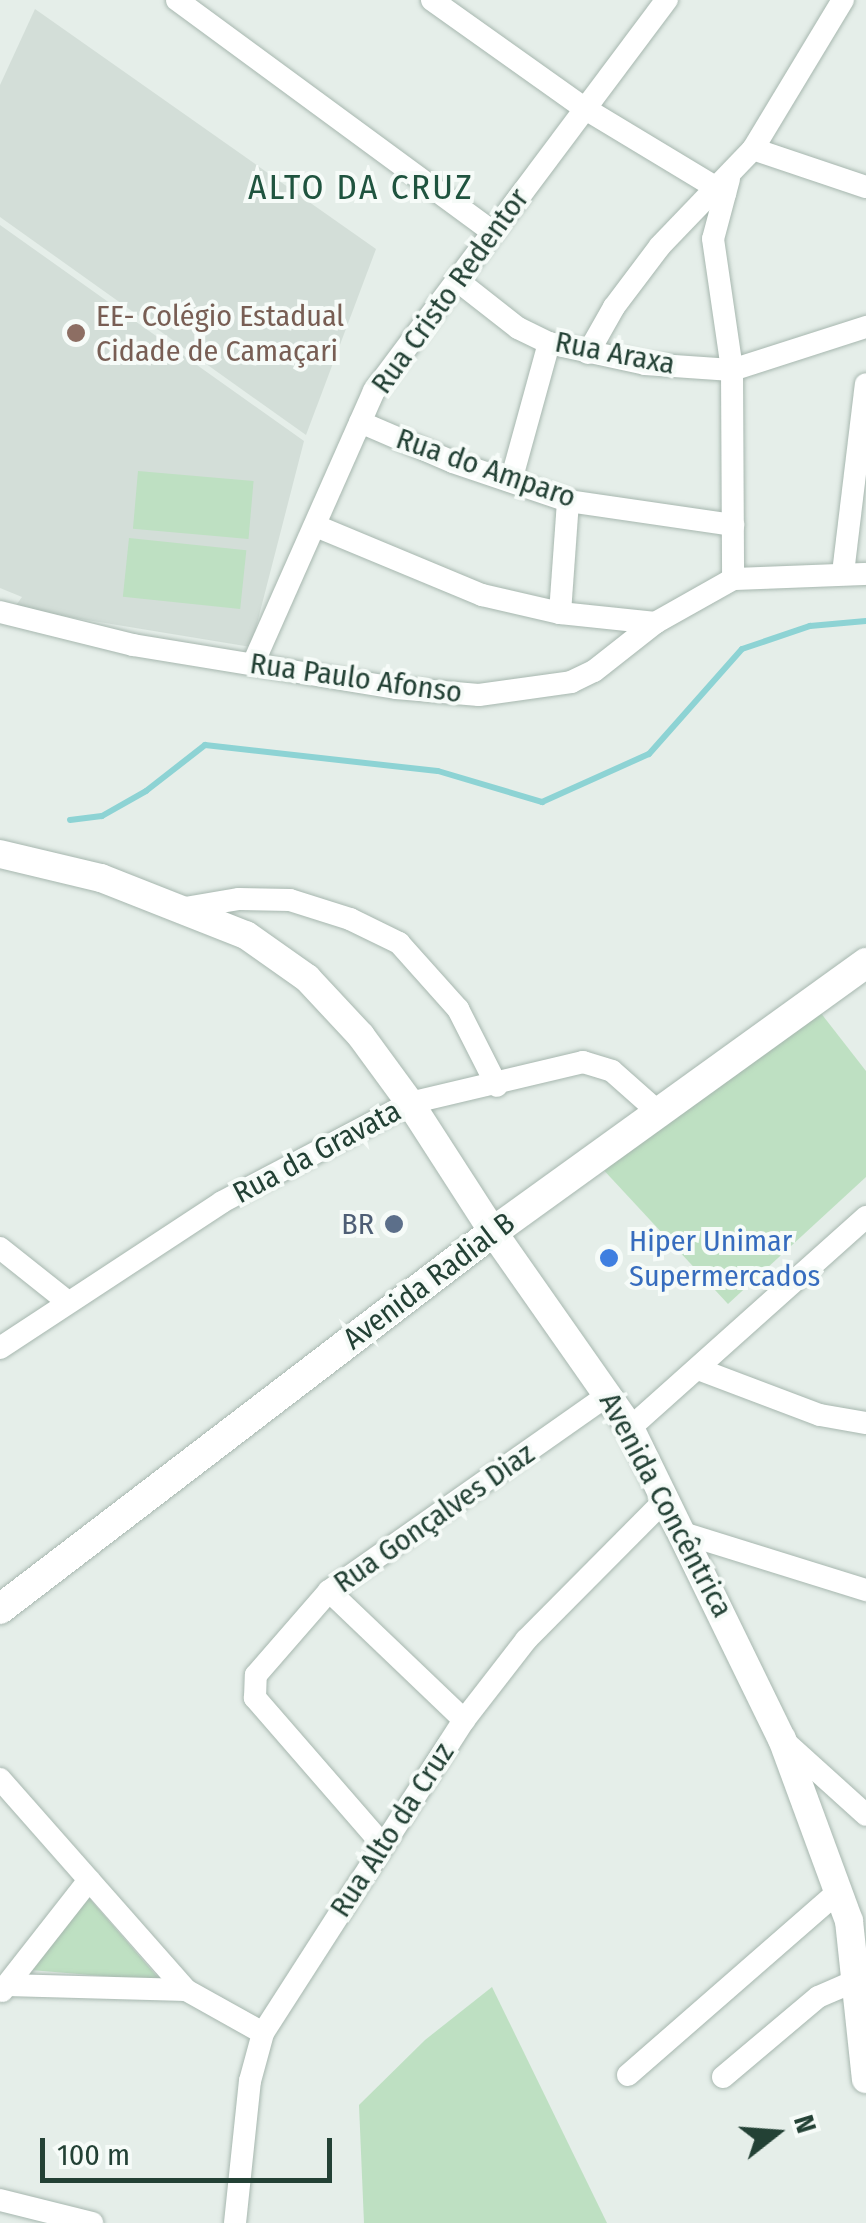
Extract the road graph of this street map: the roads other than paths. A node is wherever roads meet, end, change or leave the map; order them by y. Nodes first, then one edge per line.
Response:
1 (176, 0) edge
2 (432, 0) edge
3 (667, 0) edge
4 (843, 0) edge
5 (584, 108) junction
6 (754, 148) junction
7 (724, 186) junction
8 (866, 187) edge
9 (493, 232) junction
10 (458, 281) junction
11 (866, 327) edge
12 (550, 343) junction
13 (588, 353) junction
14 (732, 370) junction
15 (866, 384) edge
16 (360, 422) junction
17 (511, 481) junction
18 (568, 501) junction
19 (732, 525) junction
20 (316, 526) junction
21 (855, 574) edge
22 (733, 579) junction
23 (0, 612) edge
24 (560, 613) junction
25 (655, 622) junction
26 (252, 664) junction
27 (0, 854) edge
28 (185, 908) junction
29 (866, 963) edge
30 (497, 1086) junction
31 (410, 1103) junction
32 (657, 1111) junction
33 (866, 1217) edge
34 (493, 1232) junction
35 (0, 1248) edge
36 (68, 1302) junction
37 (0, 1348) edge
38 (698, 1370) junction
39 (610, 1394) junction
40 (866, 1424) edge
41 (630, 1428) junction
42 (667, 1498) junction
43 (686, 1534) junction
44 (866, 1590) edge
45 (329, 1591) junction
46 (0, 1609) edge
47 (464, 1720) junction
48 (782, 1739) junction
49 (0, 1779) edge
50 (866, 1815) edge
51 (382, 1844) junction
52 (89, 1880) junction
53 (838, 1892) junction
54 (848, 1921) junction
55 (866, 1949) edge
56 (855, 1981) junction
57 (4, 1989) edge
58 (186, 1990) junction
59 (263, 2033) junction
60 (628, 2074) dead end
61 (723, 2076) dead end
62 (866, 2079) edge
63 (0, 2200) edge
64 (92, 2223) edge
65 (234, 2223) edge

1 - 9 street
2 - 5 street
3 - 5 street, Rua Cristo Redentor
4 - 6 street
5 - 7 street
5 - 9 street, Rua Cristo Redentor
6 - 7 street
6 - 8 street
7 - 13 street
7 - 14 street
9 - 10 street, Rua Cristo Redentor
10 - 12 street, Rua Araxa
10 - 16 street, Rua Cristo Redentor
11 - 14 street
12 - 13 street, Rua Araxa
12 - 17 street
13 - 14 street, Rua Araxa
14 - 19 street
15 - 21 street
16 - 17 street, Rua do Amparo
16 - 20 street, Rua Cristo Redentor
17 - 18 street, Rua do Amparo
18 - 19 street, Rua do Amparo
18 - 24 street
19 - 22 street
20 - 24 street
20 - 26 street, Rua Cristo Redentor
21 - 22 street, Rua Paulo Afonso
22 - 25 street, Rua Paulo Afonso
23 - 26 street, Rua Paulo Afonso
24 - 25 street
25 - 26 street, Rua Paulo Afonso
27 - 28 street, Avenida Concêntrica
28 - 30 street
28 - 31 street, Avenida Concêntrica
29 - 32 main road, Avenida Radial B
30 - 31 street, Rua da Gravata
30 - 32 street, Rua da Gravata
31 - 34 street, Avenida Concêntrica
31 - 36 street, Rua da Gravata
32 - 34 main road, Avenida Radial B
33 - 38 street
34 - 39 street, Avenida Concêntrica
34 - 46 main road, Avenida Radial B
35 - 36 street
36 - 37 street, Rua da Gravata
38 - 40 street
38 - 41 street
39 - 41 street, Avenida Concêntrica
39 - 45 street, Rua Gonçalves Diaz
41 - 42 street, Avenida Concêntrica
42 - 43 street, Avenida Concêntrica
42 - 47 street, Rua Alto da Cruz
43 - 44 street
43 - 48 street, Avenida Concêntrica
45 - 47 street
45 - 51 street, Rua Gonçalves Diaz
47 - 51 street, Rua Alto da Cruz
48 - 50 street
48 - 53 street, Avenida Concêntrica
49 - 52 street
51 - 59 street, Rua Alto da Cruz
52 - 57 street
52 - 58 street
53 - 54 street, Avenida Concêntrica
53 - 60 street
54 - 55 street
54 - 56 street, Avenida Concêntrica
56 - 61 street
56 - 62 street, Avenida Concêntrica
57 - 58 street
58 - 59 street
59 - 65 street, Rua Alto da Cruz
63 - 64 street

